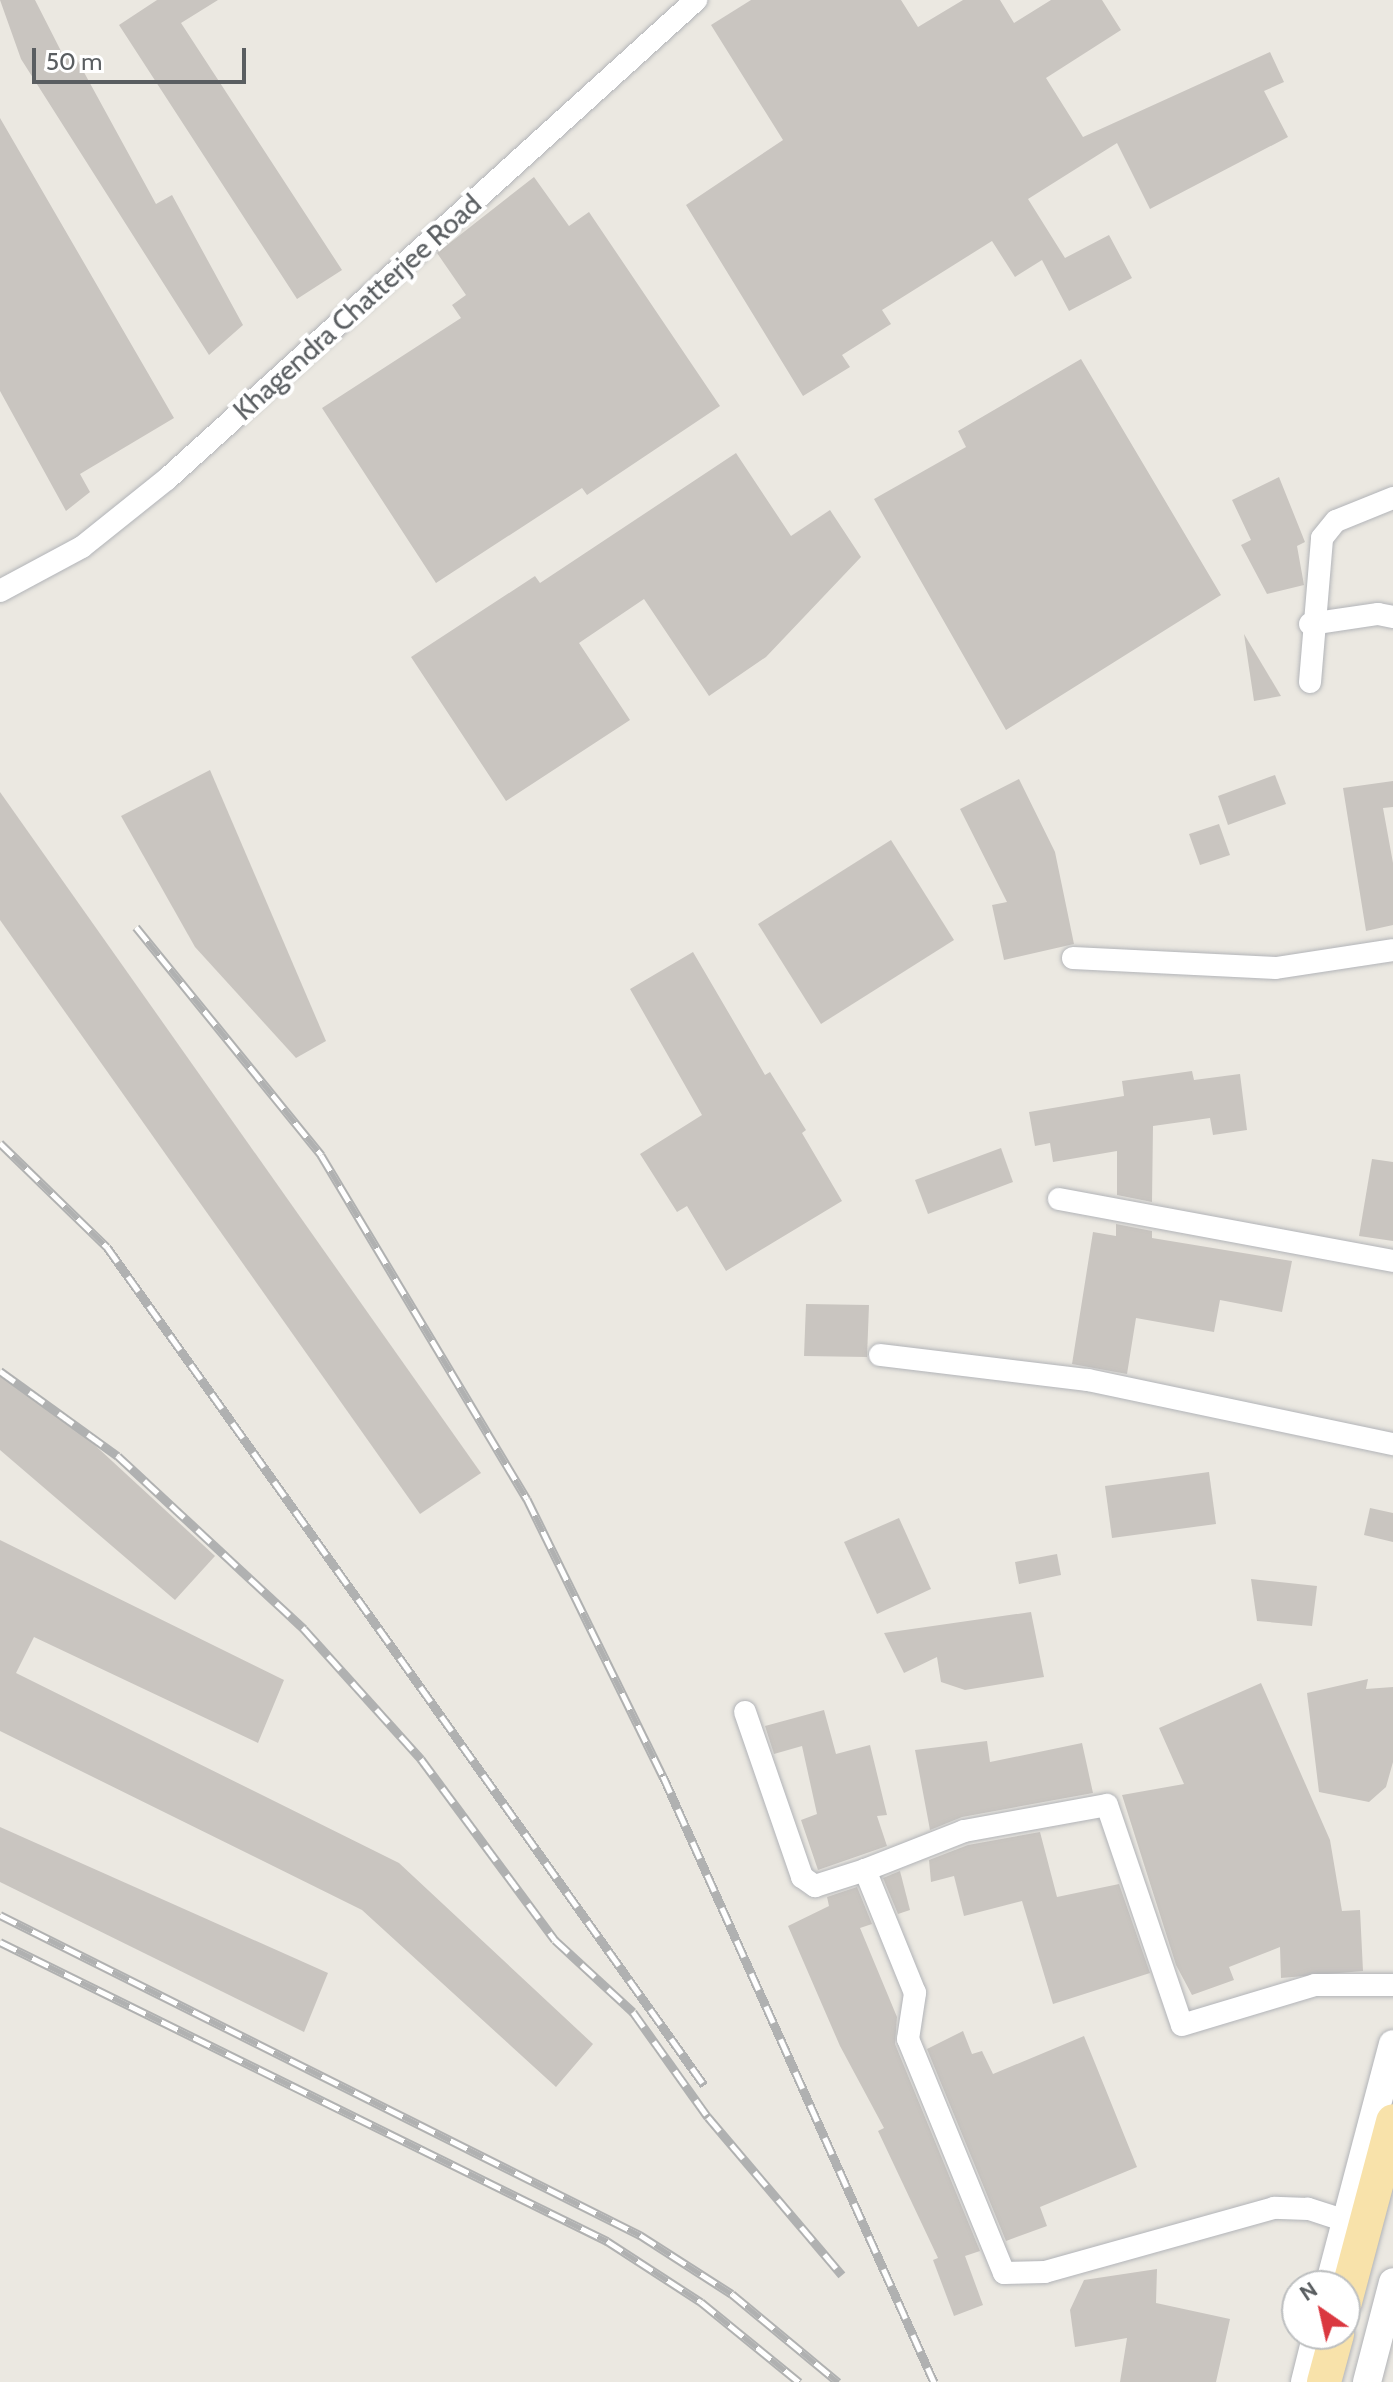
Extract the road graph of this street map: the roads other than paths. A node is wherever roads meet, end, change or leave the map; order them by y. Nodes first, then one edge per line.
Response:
1 (696, 0) edge
2 (1393, 498) edge
3 (0, 591) edge
4 (1393, 617) edge
5 (1310, 624) junction
6 (1310, 682) dead end
7 (1393, 950) edge
8 (1073, 958) dead end
9 (1059, 1199) dead end
10 (1393, 1261) edge
11 (880, 1355) dead end
12 (1393, 1444) edge
13 (745, 1712) dead end
14 (865, 1870) junction
15 (1393, 1985) edge
16 (1393, 2044) edge
17 (1393, 2121) edge
18 (1346, 2221) junction
19 (1333, 2270) edge
20 (1353, 2270) edge
21 (1393, 2282) edge
22 (1313, 2350) edge
23 (1333, 2350) edge
24 (1305, 2382) edge
25 (1324, 2382) edge
26 (1367, 2382) edge

1 - 3 street, Khagendra Chatterjee Road
2 - 5 street
4 - 5 street
5 - 6 street
7 - 8 street
9 - 10 street
11 - 12 street
13 - 14 street
14 - 15 street
14 - 18 street
16 - 18 street
17 - 20 main road
18 - 19 street
21 - 26 street
22 - 24 street
23 - 25 main road

